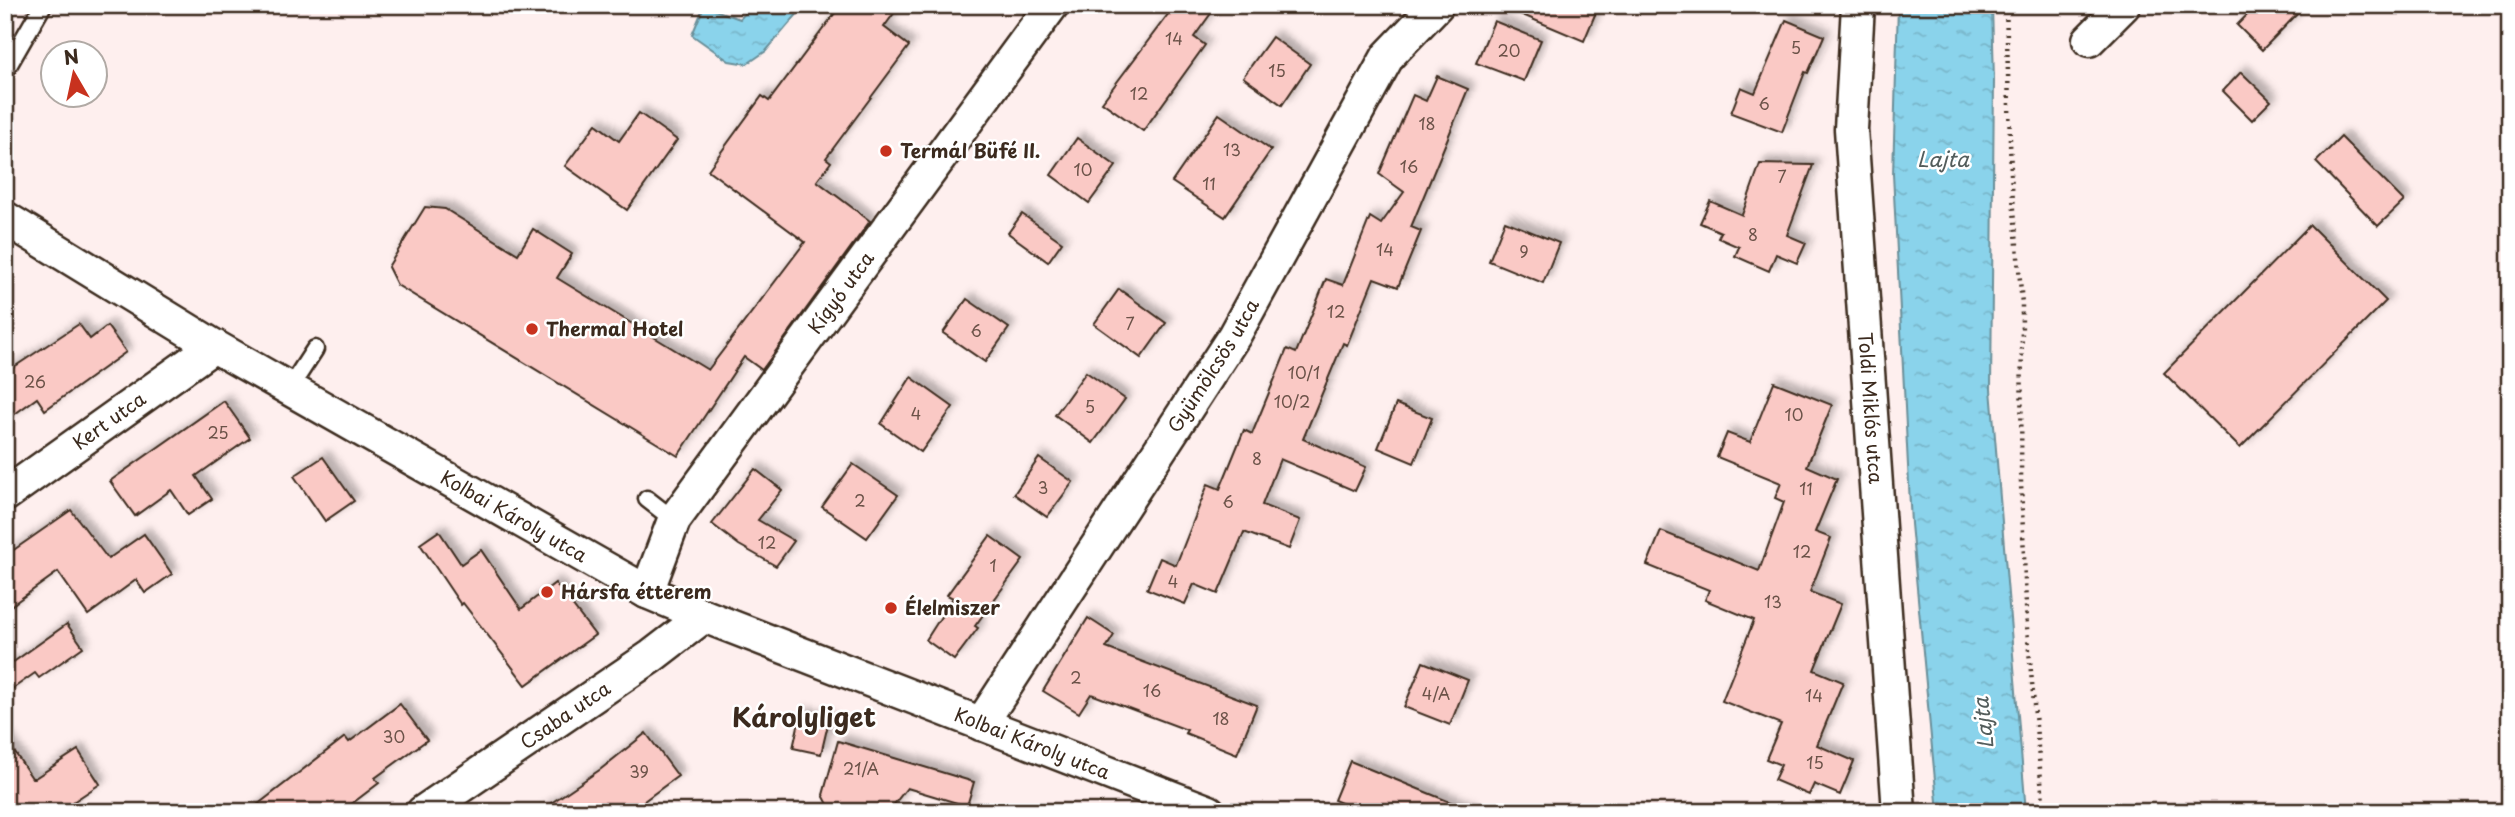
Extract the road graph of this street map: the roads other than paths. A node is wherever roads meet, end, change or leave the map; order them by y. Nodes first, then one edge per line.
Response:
1 (43, 5) edge
2 (1052, 5) edge
3 (1437, 5) edge
4 (1858, 5) edge
5 (2124, 5) edge
6 (2089, 40) dead end
7 (5, 71) edge
8 (5, 218) edge
9 (214, 346) junction
10 (315, 349) dead end
11 (289, 389) junction
12 (5, 495) edge
13 (647, 499) dead end
14 (674, 520) junction
15 (647, 592) junction
16 (704, 616) junction
17 (981, 724) junction
18 (423, 812) edge
19 (1209, 812) edge
20 (1899, 812) edge

1 - 7 lane
2 - 14 street, Kígyó utca
3 - 17 street, Gyümölcsös utca
4 - 20 street, Toldi Miklós utca
5 - 6 street
8 - 9 street, Kolbai Károly utca
9 - 11 street, Kolbai Károly utca
9 - 12 street, Kert utca
10 - 11 lane
11 - 15 street, Kolbai Károly utca
13 - 14 lane
14 - 15 street, Kígyó utca
15 - 16 street, Kolbai Károly utca
16 - 17 street, Kolbai Károly utca
16 - 18 street, Csaba utca
17 - 19 street, Kolbai Károly utca

